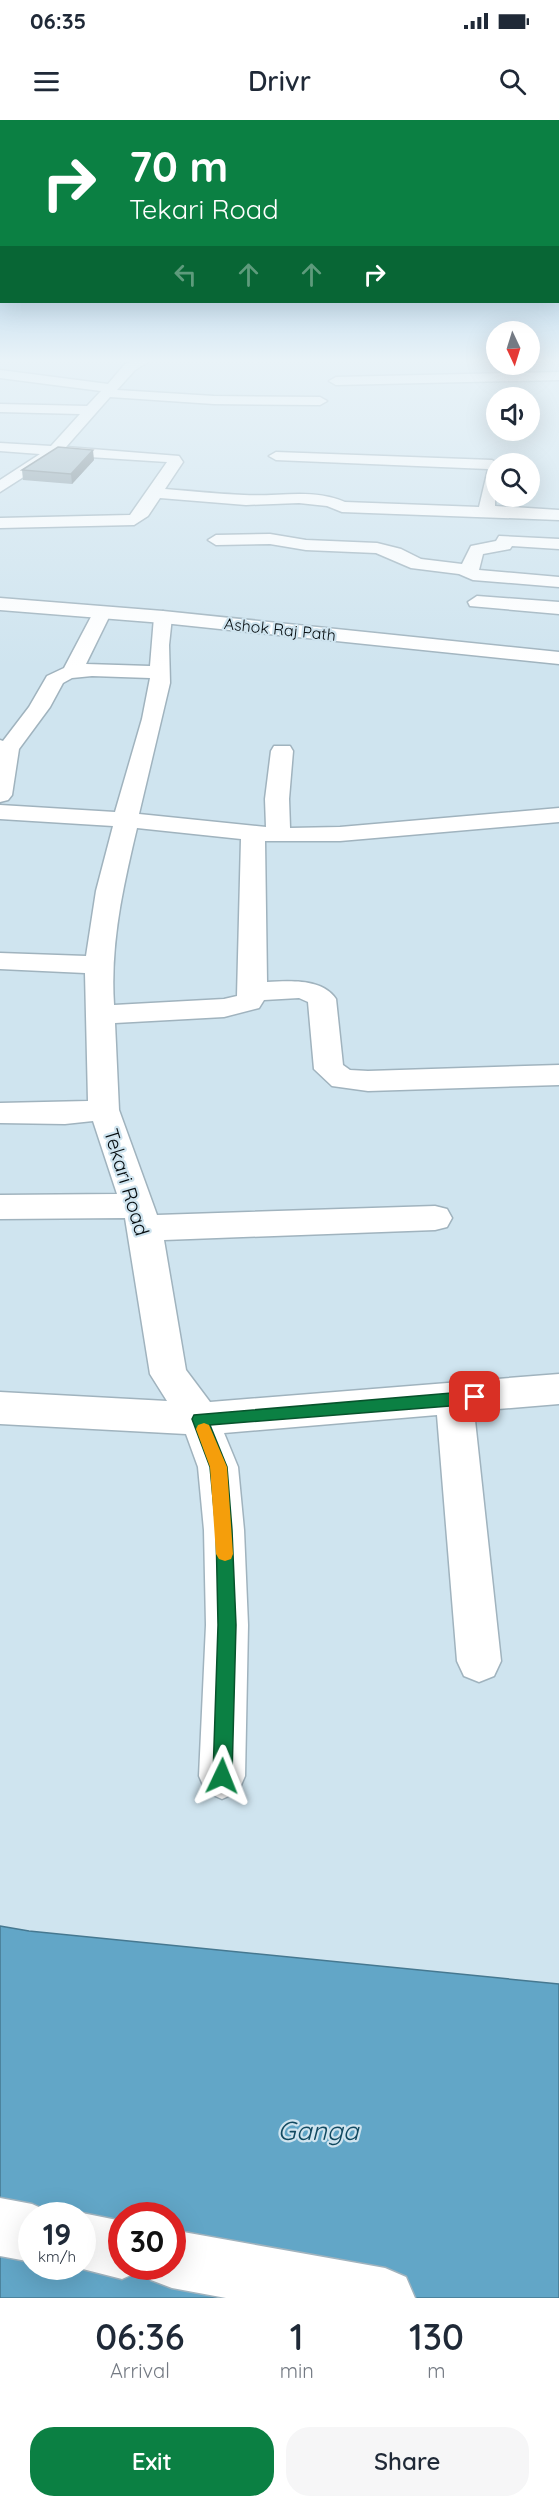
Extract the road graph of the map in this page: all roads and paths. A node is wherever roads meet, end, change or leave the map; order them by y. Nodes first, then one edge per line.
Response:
1 (34, 464) edge
2 (173, 464) edge
3 (459, 464) edge
4 (486, 465) edge
5 (0, 468) edge
6 (23, 470) junction
7 (0, 487) edge
8 (155, 493) junction
9 (487, 507) edge
10 (490, 511) junction
11 (559, 515) edge
12 (0, 523) edge
13 (216, 540) dead end
14 (559, 544) edge
15 (470, 573) junction
16 (559, 582) edge
17 (477, 602) dead end
18 (0, 604) edge
19 (559, 608) edge
20 (102, 613) junction
21 (163, 617) junction
22 (559, 658) edge
23 (72, 672) junction
24 (160, 673) junction
25 (4, 748) edge
26 (282, 751) dead end
27 (0, 810) edge
28 (559, 815) edge
29 (127, 820) junction
30 (265, 834) junction
31 (0, 961) edge
32 (98, 965) junction
33 (253, 992) junction
34 (100, 1015) junction
35 (559, 1075) edge
36 (104, 1110) junction
37 (0, 1113) edge
38 (0, 1207) edge
39 (141, 1217) junction
40 (435, 1218) dead end
41 (559, 1389) edge
42 (454, 1399) junction
43 (0, 1408) edge
44 (200, 1419) junction
45 (479, 1661) dead end
46 (222, 1776) dead end
47 (0, 2227) edge
48 (18, 2230) edge
49 (186, 2262) edge
50 (385, 2298) edge

1 - 6 main road
2 - 8 main road
3 - 4 main road
5 - 6 main road
6 - 7 main road
8 - 10 main road
8 - 12 main road
9 - 10 main road
10 - 11 main road
13 - 15 main road
14 - 15 main road
15 - 16 main road
17 - 19 main road
18 - 20 main road, Ashok Raj Path
20 - 21 main road, Ashok Raj Path
20 - 23 main road
21 - 22 main road, Ashok Raj Path
21 - 24 main road, Tekari Road
23 - 24 main road
23 - 25 main road
24 - 29 main road, Tekari Road
25 - 27 main road
26 - 30 main road
27 - 29 main road
28 - 30 main road
29 - 30 main road
29 - 32 main road, Tekari Road
30 - 33 main road
31 - 32 main road
32 - 34 main road, Tekari Road
33 - 34 main road
33 - 35 main road
34 - 36 main road, Tekari Road
36 - 37 main road
36 - 39 main road, Tekari Road
38 - 39 main road
39 - 40 main road
39 - 44 main road, Tekari Road
41 - 42 main road
42 - 44 main road
42 - 45 main road
43 - 44 main road
44 - 46 main road, Tekari Road
47 - 48 main road
49 - 50 main road

